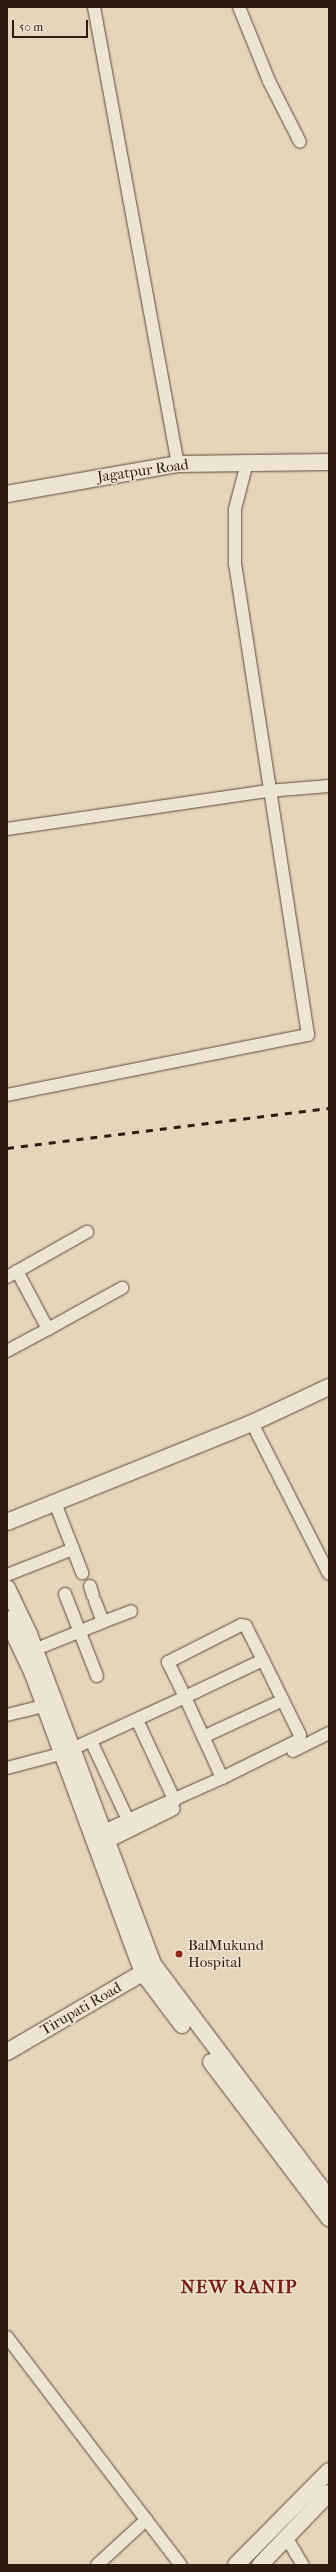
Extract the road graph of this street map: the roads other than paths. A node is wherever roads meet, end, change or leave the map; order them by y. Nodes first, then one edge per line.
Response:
1 (94, 7) edge
2 (239, 7) edge
3 (300, 142) dead end
4 (329, 462) edge
5 (248, 463) junction
6 (178, 464) junction
7 (7, 494) edge
8 (329, 786) edge
9 (268, 791) junction
10 (7, 829) edge
11 (7, 1095) edge
12 (87, 1232) dead end
13 (12, 1274) edge
14 (122, 1288) dead end
15 (48, 1329) junction
16 (7, 1351) edge
17 (329, 1387) edge
18 (252, 1423) junction
19 (55, 1503) junction
20 (7, 1522) edge
21 (73, 1549) junction
22 (82, 1573) dead end
23 (329, 1574) edge
24 (7, 1575) edge
25 (7, 1588) edge
26 (65, 1594) dead end
27 (93, 1594) dead end
28 (131, 1611) dead end
29 (7, 1619) edge
30 (103, 1622) junction
31 (80, 1632) junction
32 (34, 1650) junction
33 (263, 1660) junction
34 (98, 1676) dead end
35 (185, 1697) junction
36 (283, 1700) junction
37 (44, 1706) junction
38 (7, 1715) edge
39 (137, 1720) junction
40 (329, 1733) edge
41 (203, 1737) junction
42 (91, 1741) junction
43 (66, 1751) junction
44 (7, 1768) edge
45 (222, 1778) junction
46 (175, 1801) junction
47 (128, 1820) junction
48 (102, 1840) junction
49 (148, 1969) junction
50 (7, 2052) edge
51 (329, 2198) edge
52 (329, 2218) edge
53 (7, 2337) edge
54 (329, 2472) edge
55 (329, 2493) edge
56 (146, 2520) junction
57 (286, 2537) junction
58 (97, 2565) edge
59 (180, 2565) edge
60 (236, 2565) edge
61 (260, 2565) edge
62 (304, 2565) edge

1 - 6 street
2 - 3 street
4 - 5 street, Jagatpur Road
5 - 6 street, Jagatpur Road
5 - 9 street
6 - 7 street, Jagatpur Road
8 - 9 street
9 - 10 street
9 - 11 street
12 - 13 street
13 - 15 street
14 - 15 street
15 - 16 street
17 - 18 street
18 - 19 street
18 - 23 street
19 - 20 street
19 - 21 street
21 - 22 street
21 - 24 street
25 - 32 street
26 - 31 street
27 - 30 street
28 - 30 street
29 - 37 street
30 - 31 street
31 - 32 street
31 - 34 street
32 - 43 street
33 - 35 street
33 - 35 street
33 - 36 street
35 - 39 street
35 - 41 street
36 - 41 street
36 - 45 street
37 - 38 street
37 - 43 street
39 - 42 street
39 - 46 street
40 - 48 street
41 - 45 street
42 - 43 street
42 - 47 street
43 - 44 street
43 - 48 street
45 - 46 street
46 - 47 street
47 - 48 street
48 - 49 street
49 - 50 street, Tirupati Road
49 - 51 street
49 - 52 street
53 - 56 street
54 - 60 street
55 - 57 street
56 - 58 street
56 - 59 street
57 - 61 street
57 - 62 street

